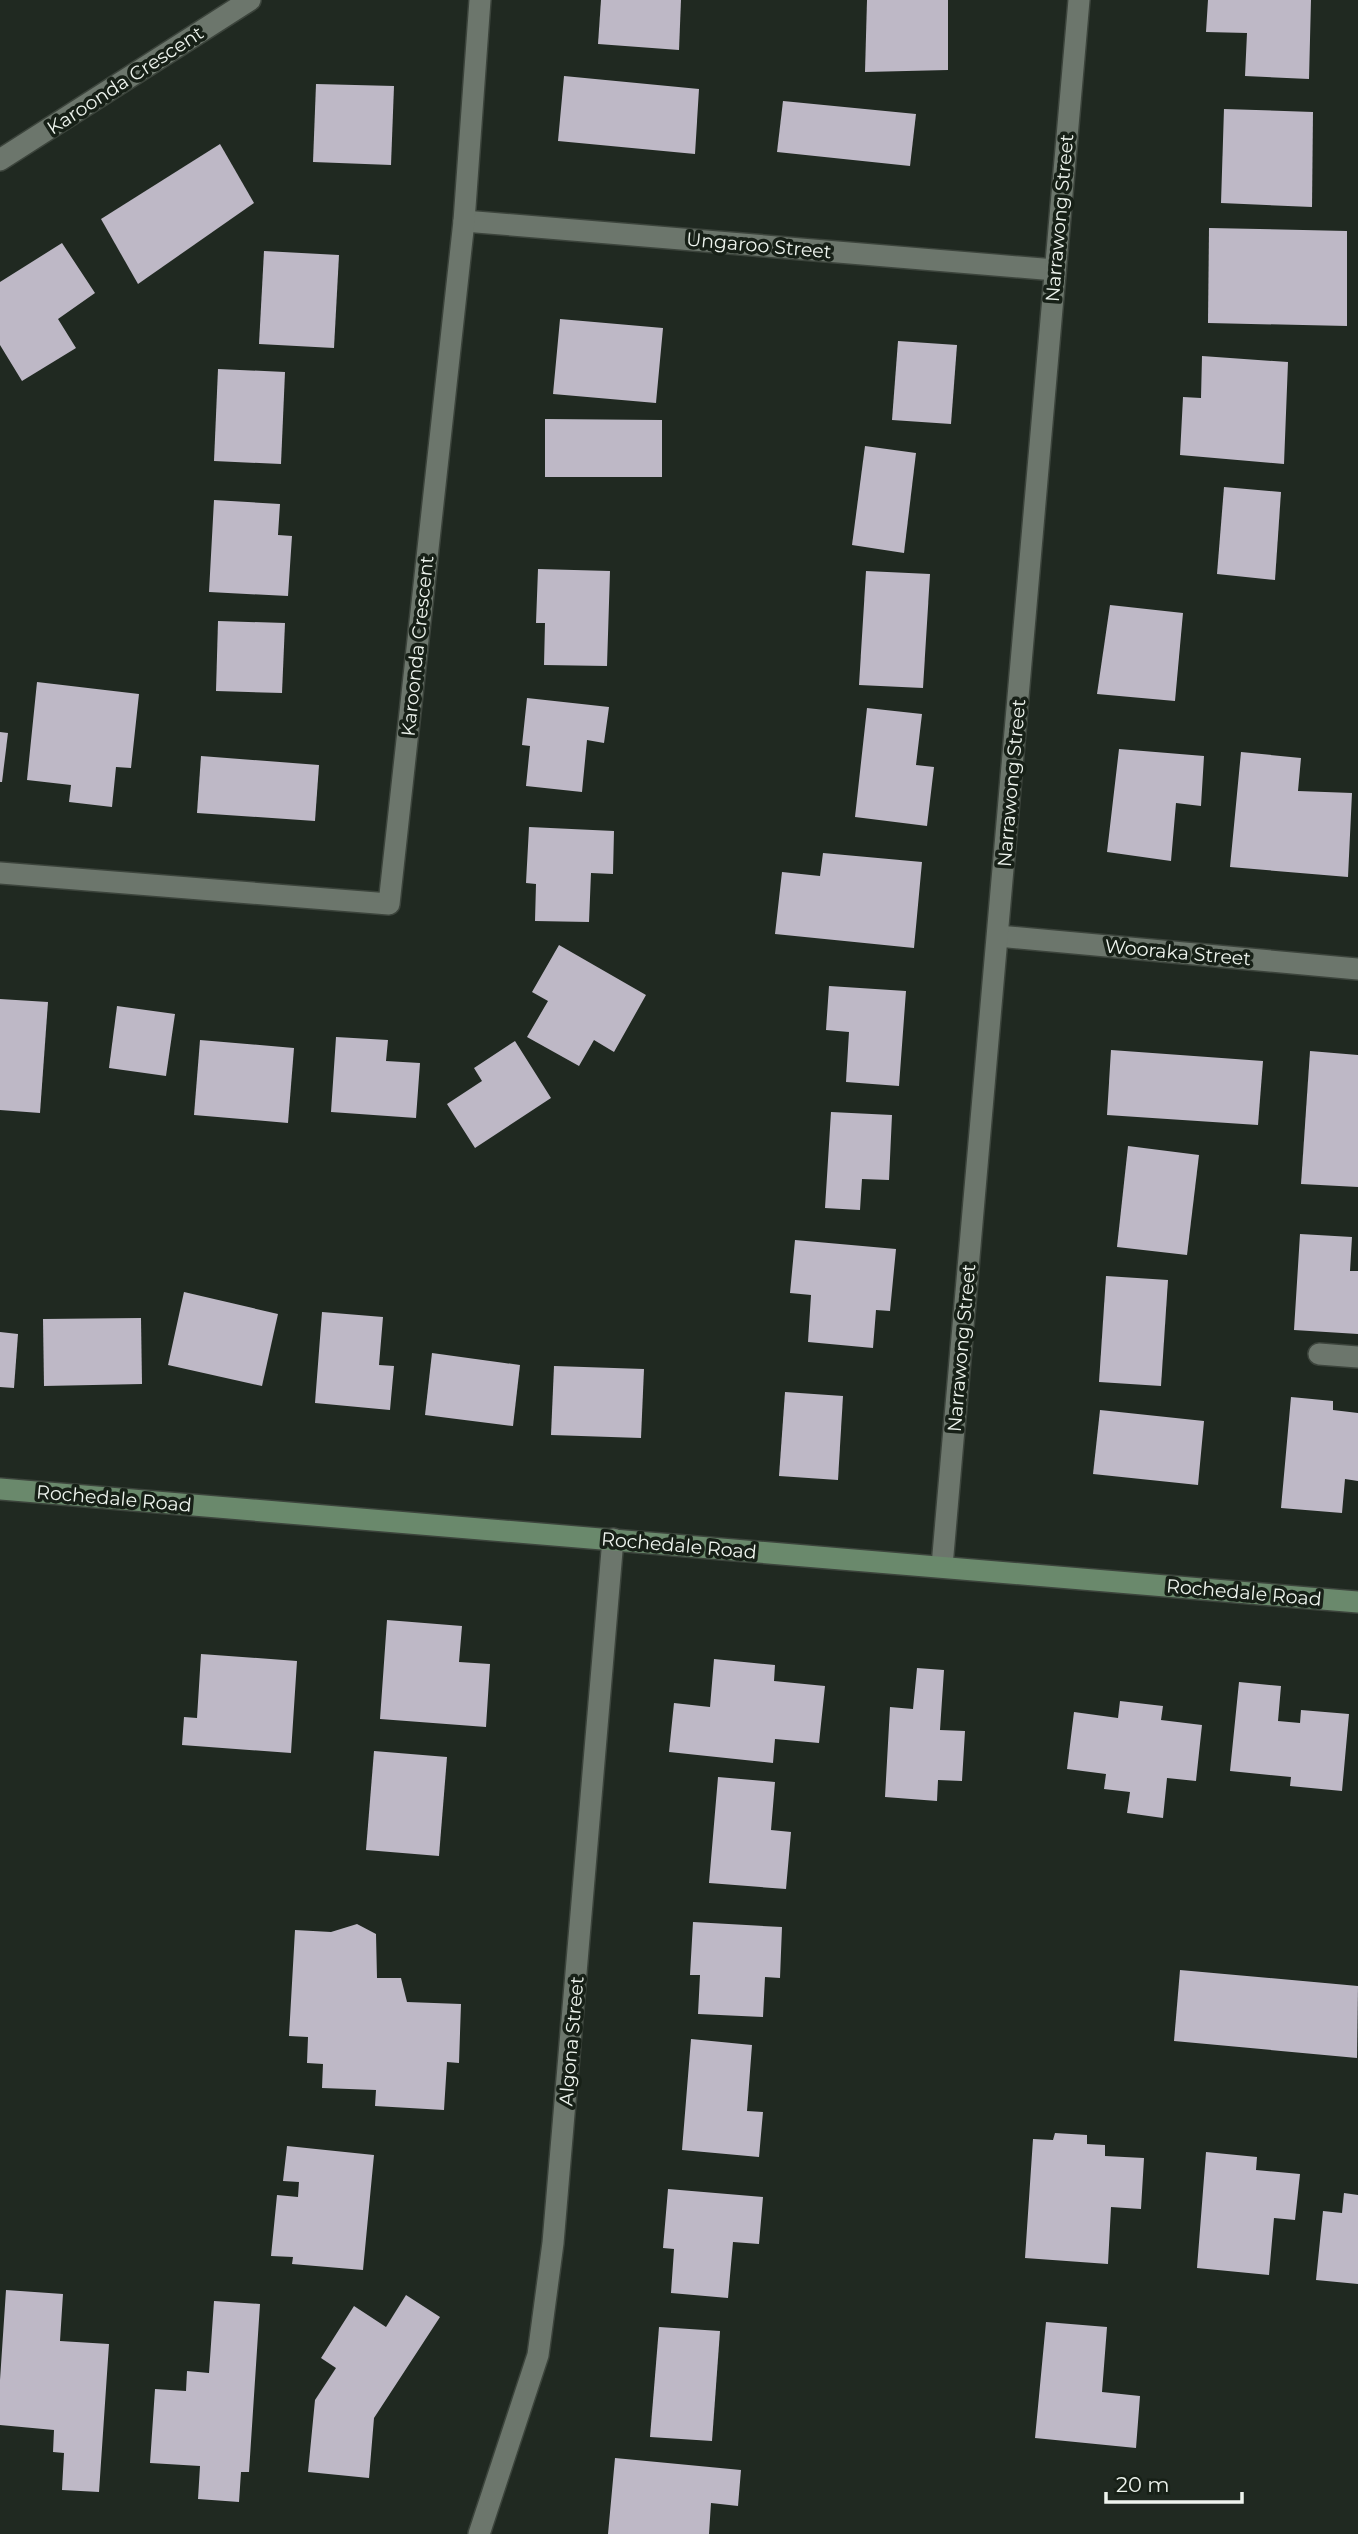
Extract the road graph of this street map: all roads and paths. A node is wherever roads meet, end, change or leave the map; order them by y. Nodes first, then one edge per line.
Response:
1 (250, 0) edge
2 (480, 0) edge
3 (1079, 0) edge
4 (0, 160) edge
5 (464, 221) junction
6 (1055, 270) junction
7 (0, 873) edge
8 (998, 936) junction
9 (1358, 969) edge
10 (1320, 1354) dead end
11 (1358, 1357) edge
12 (0, 1489) edge
13 (613, 1539) junction
14 (942, 1566) junction
15 (1358, 1602) edge
16 (479, 2534) edge

1 - 4 street, Karoonda Crescent
2 - 5 street, Karoonda Crescent
3 - 6 street, Narrawong Street
5 - 6 street, Ungaroo Street
5 - 7 street, Karoonda Crescent
6 - 8 street, Narrawong Street
8 - 9 street, Wooraka Street
8 - 14 street, Narrawong Street
10 - 11 street
12 - 13 main road, Rochedale Road
13 - 14 main road, Rochedale Road
13 - 16 street, Algona Street
14 - 15 main road, Rochedale Road

